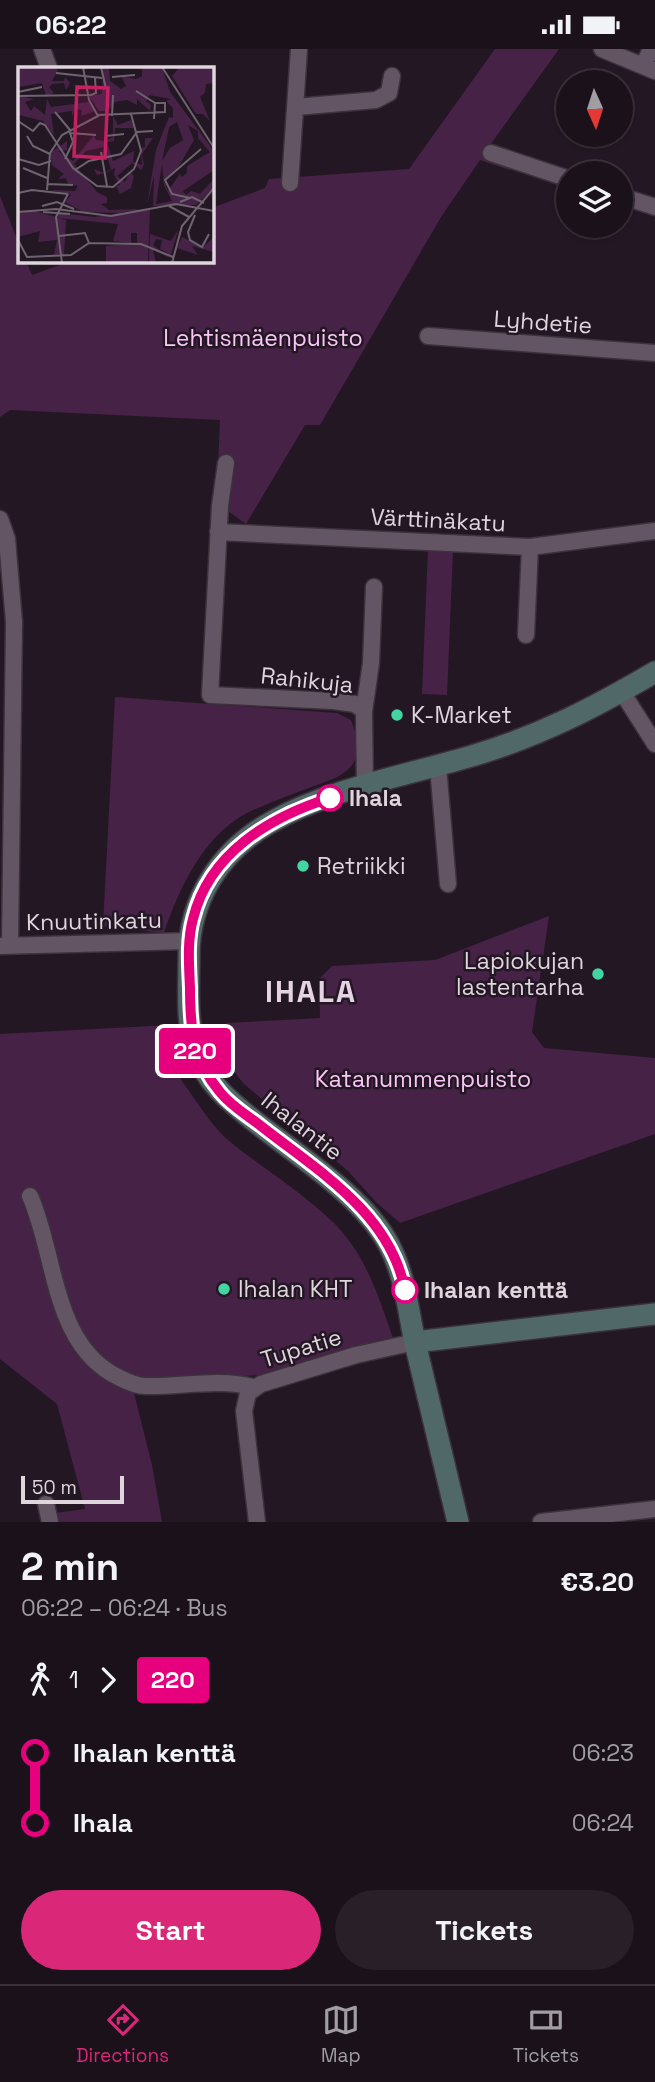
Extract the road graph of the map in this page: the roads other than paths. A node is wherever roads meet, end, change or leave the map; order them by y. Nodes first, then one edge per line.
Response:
1 (42, 49) edge
2 (299, 49) edge
3 (602, 49) edge
4 (651, 49) edge
5 (49, 67) edge
6 (649, 69) edge
7 (392, 76) dead end
8 (296, 107) junction
9 (491, 153) dead end
10 (556, 175) edge
11 (290, 183) dead end
12 (633, 200) edge
13 (655, 207) edge
14 (428, 336) dead end
15 (655, 353) edge
16 (226, 463) dead end
17 (0, 519) edge
18 (655, 531) edge
19 (218, 532) junction
20 (530, 547) junction
21 (374, 587) dead end
22 (526, 635) dead end
23 (655, 673) edge
24 (622, 692) junction
25 (364, 711) junction
26 (655, 744) edge
27 (438, 766) junction
28 (365, 787) junction
29 (448, 884) dead end
30 (189, 941) junction
31 (5, 946) edge
32 (30, 1196) dead end
33 (655, 1314) edge
34 (415, 1342) junction
35 (253, 1387) junction
36 (46, 1504) dead end
37 (655, 1509) edge
38 (50, 1522) edge
39 (257, 1522) edge
40 (458, 1522) edge
41 (541, 1522) edge

1 - 5 street
2 - 8 street
3 - 6 street
4 - 6 street
7 - 8 street
8 - 11 street
9 - 10 street
12 - 13 street
14 - 15 street, Lyhdetie
16 - 19 street
17 - 31 street
18 - 20 street, Värttinäkatu
19 - 20 street, Värttinäkatu
19 - 25 street, Rahikuja
20 - 22 street
21 - 25 street
23 - 24 street, Ihalantie
24 - 26 street
24 - 27 street, Ihalantie
25 - 28 street, Rahikuja
27 - 28 street, Ihalantie
27 - 29 street
28 - 30 street, Ihalantie
30 - 31 street, Knuutinkatu
30 - 34 street, Ihalantie
32 - 35 street
33 - 34 street
34 - 35 street, Tupatie
34 - 40 street, Ihalantie
35 - 39 street, Tupatie
36 - 38 street
37 - 41 street

